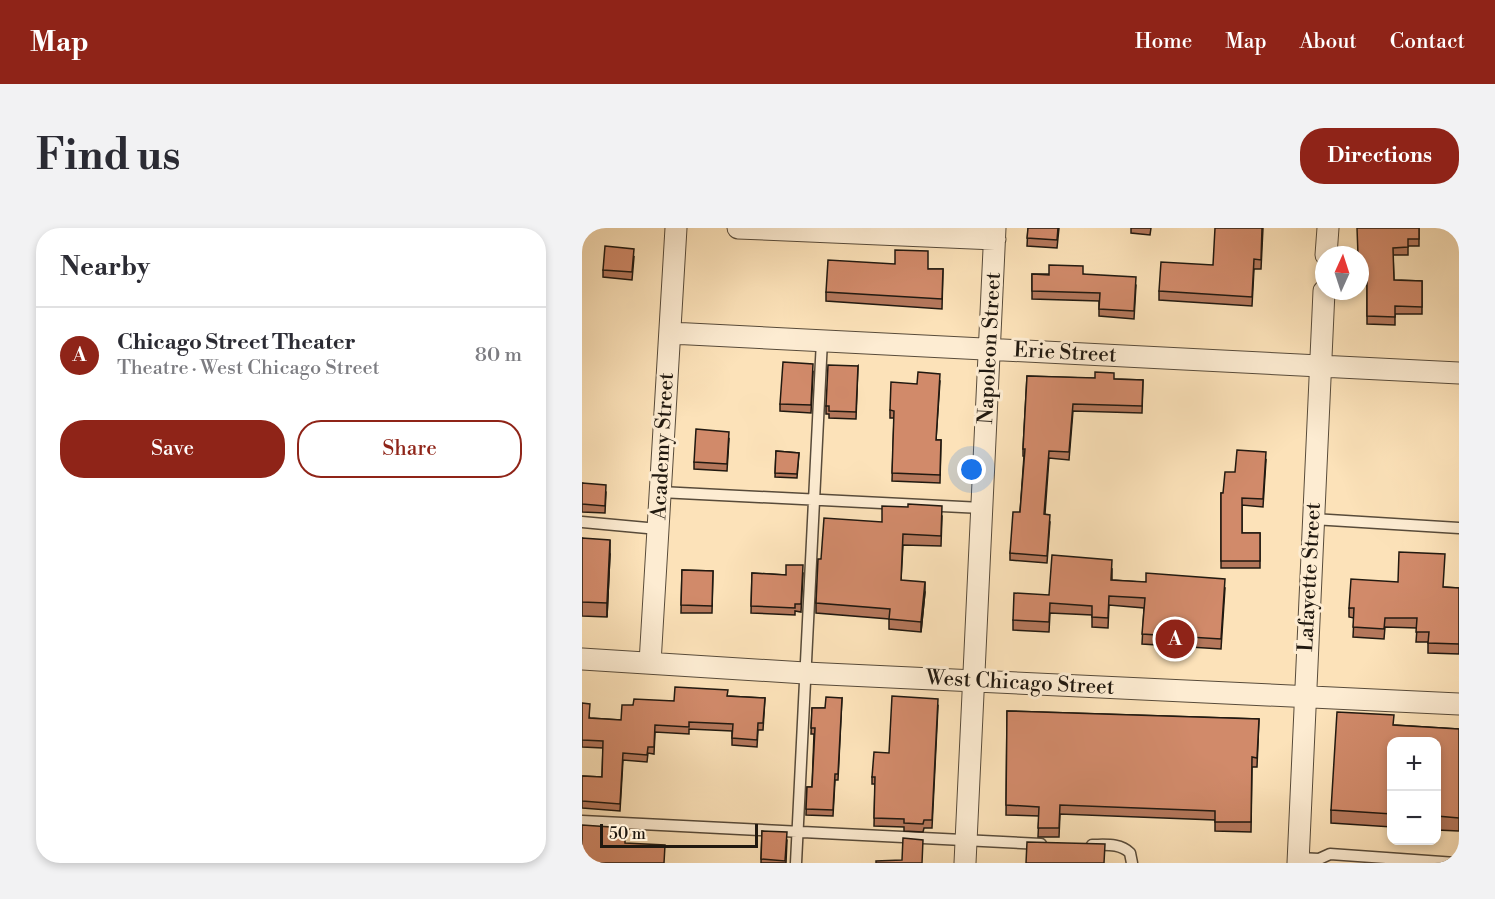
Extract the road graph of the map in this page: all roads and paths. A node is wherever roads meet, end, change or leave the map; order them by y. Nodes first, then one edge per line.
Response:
1 (676, 228) edge
2 (738, 228) edge
3 (1328, 228) edge
4 (995, 233) edge
5 (1327, 246) edge
6 (1324, 300) edge
7 (670, 333) junction
8 (822, 340) junction
9 (990, 349) junction
10 (1321, 366) junction
11 (1459, 373) edge
12 (660, 492) junction
13 (815, 499) junction
14 (982, 508) junction
15 (1313, 519) junction
16 (582, 522) edge
17 (1459, 528) edge
18 (658, 529) junction
19 (582, 660) edge
20 (650, 663) junction
21 (805, 673) junction
22 (974, 681) junction
23 (1304, 697) junction
24 (1459, 704) edge
25 (582, 821) edge
26 (799, 832) junction
27 (966, 841) junction
28 (1047, 844) edge
29 (1081, 845) edge
30 (1298, 861) edge
31 (796, 863) edge
32 (965, 863) edge
33 (1132, 863) edge
34 (1456, 863) edge

1 - 7 street, Academy Street
2 - 4 street
3 - 5 street
4 - 9 street, Napoleon Street
6 - 10 street, Lafayette Street
7 - 8 street, Erie Street
7 - 12 street, Academy Street
8 - 9 street, Erie Street
8 - 13 lane
9 - 10 street, Erie Street
9 - 14 street, Napoleon Street
10 - 11 street, Erie Street
10 - 15 street, Lafayette Street
12 - 13 lane
12 - 18 street, Academy Street
13 - 14 lane
13 - 21 lane
14 - 22 street, Napoleon Street
15 - 17 lane
15 - 23 street, Lafayette Street
16 - 18 lane
18 - 20 street, Academy Street
19 - 20 street, West Chicago Street
20 - 21 street, West Chicago Street
21 - 22 street, West Chicago Street
21 - 26 lane
22 - 23 street, West Chicago Street
22 - 27 street, Napoleon Street
23 - 24 street, West Chicago Street
23 - 30 street, Lafayette Street
25 - 26 lane
26 - 27 lane
26 - 31 lane
27 - 28 lane
27 - 32 street, Napoleon Street
29 - 33 lane
30 - 34 lane

